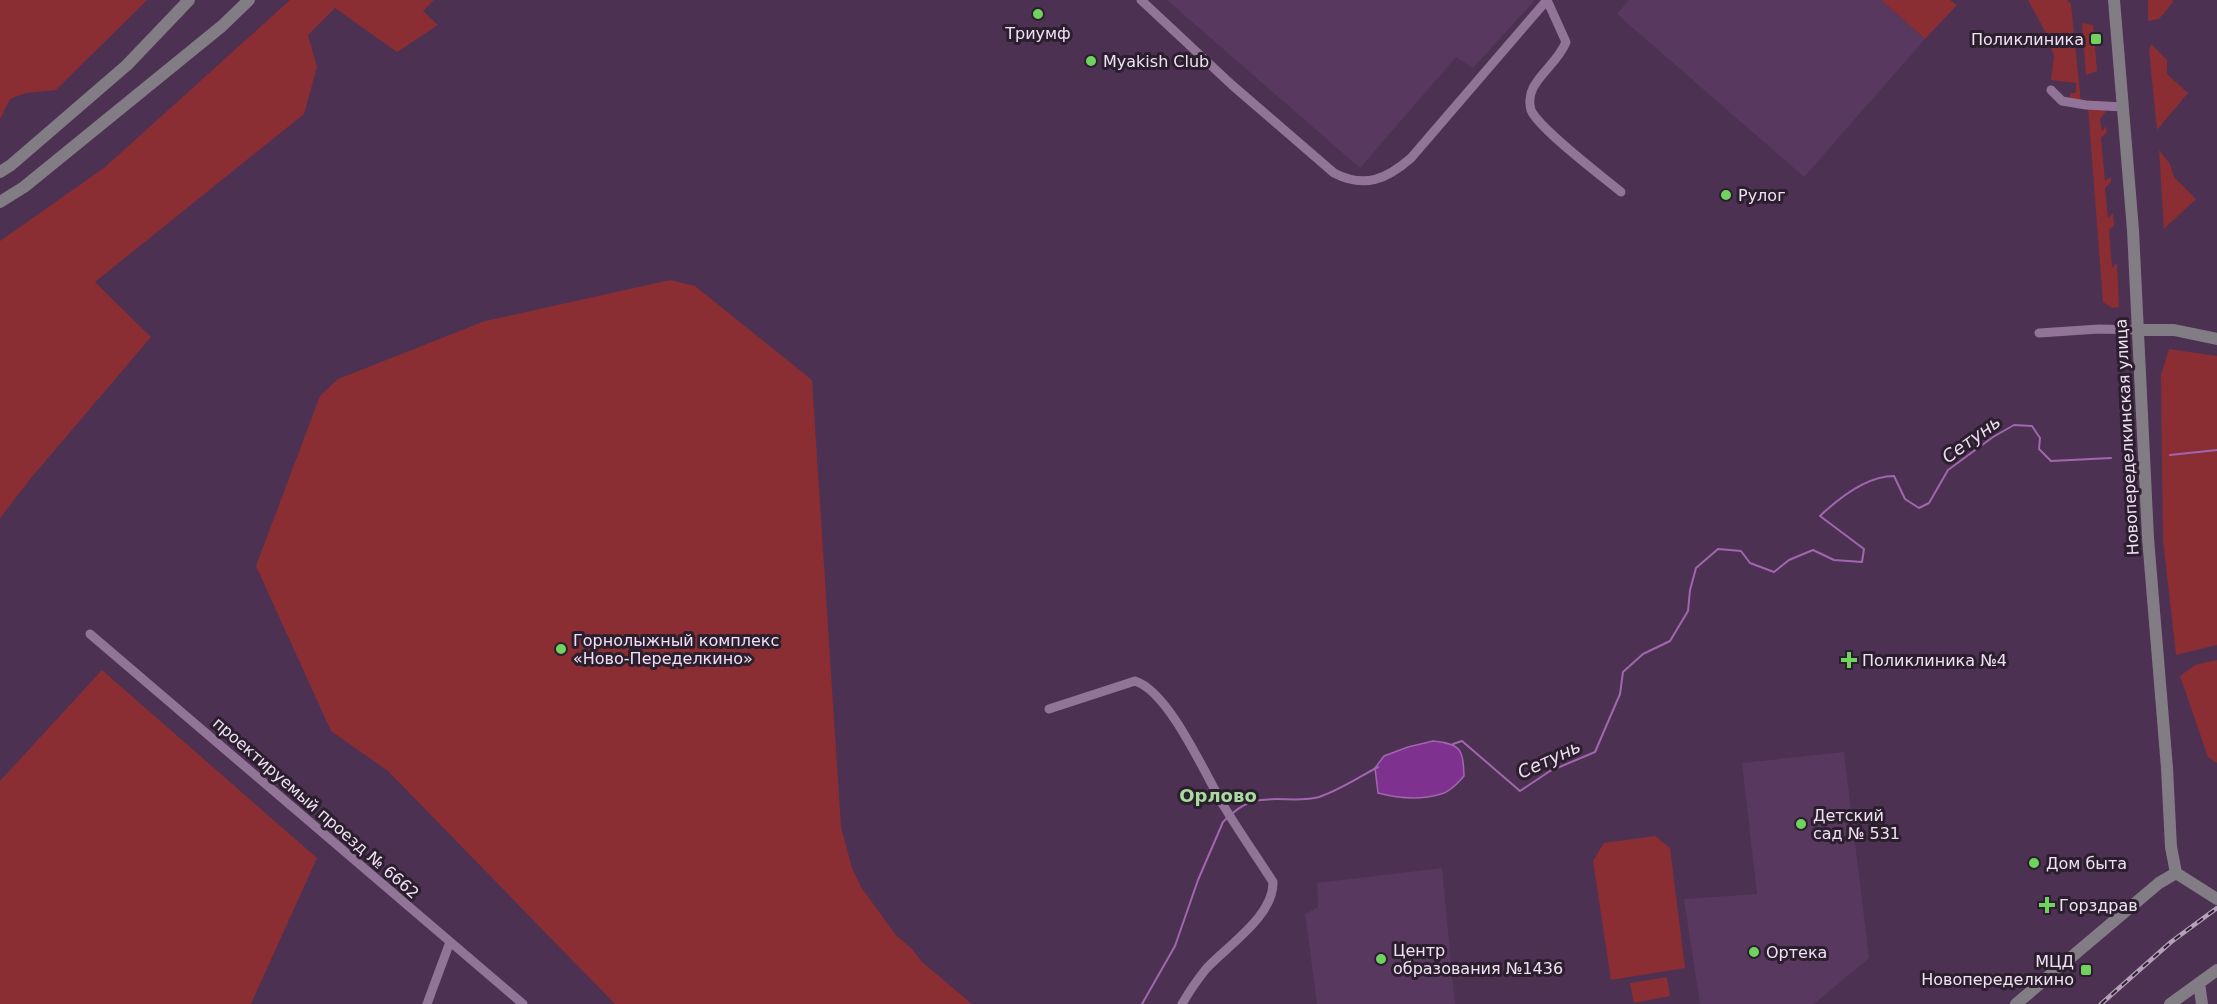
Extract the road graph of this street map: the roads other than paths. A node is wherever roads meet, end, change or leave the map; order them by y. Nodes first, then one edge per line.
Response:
1 (189, 0) edge
2 (249, 0) edge
3 (1141, 0) edge
4 (1547, 0) edge
5 (2114, 0) edge
6 (2051, 90) dead end
7 (2123, 107) junction
8 (0, 172) edge
9 (1621, 192) dead end
10 (0, 202) edge
11 (2138, 330) junction
12 (2039, 333) dead end
13 (2217, 339) edge
14 (90, 634) dead end
15 (1049, 708) dead end
16 (2176, 873) junction
17 (2217, 899) edge
18 (450, 942) junction
19 (2217, 970) edge
20 (2199, 982) junction
21 (427, 1004) edge
22 (523, 1004) edge
23 (1182, 1004) edge
24 (2016, 1004) edge
25 (2170, 1004) edge
26 (2202, 1004) edge

1 - 8 main road
2 - 10 main road
3 - 4 street
4 - 9 street
5 - 7 main road, Новопеределкинская улица
6 - 7 street
7 - 11 main road, Новопеределкинская улица
11 - 12 street
11 - 13 main road
11 - 16 main road, Новопеределкинская улица
14 - 18 street, проектируемый проезд № 6662
15 - 23 street
16 - 17 main road
16 - 24 main road
18 - 21 street
18 - 22 street, проектируемый проезд № 6662
19 - 20 main road
20 - 25 main road
20 - 26 main road

